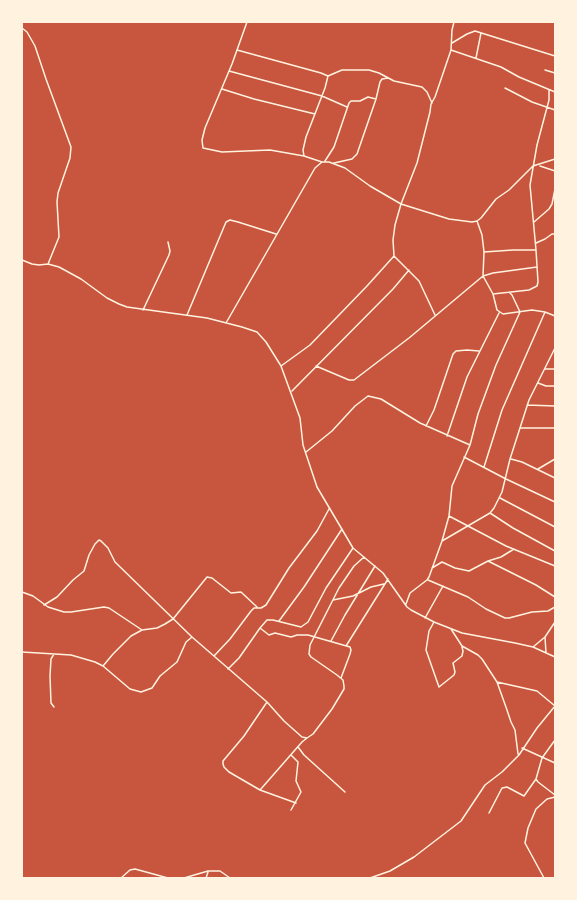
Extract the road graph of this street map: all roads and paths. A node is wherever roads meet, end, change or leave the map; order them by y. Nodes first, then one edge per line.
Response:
1 (247, 22) edge
2 (454, 22) edge
3 (22, 28) edge
4 (481, 33) junction
5 (451, 43) junction
6 (237, 50) junction
7 (451, 50) junction
8 (555, 56) edge
9 (476, 59) junction
10 (545, 70) dead end
11 (229, 71) junction
12 (555, 73) edge
13 (328, 76) junction
14 (389, 78) junction
15 (505, 88) dead end
16 (221, 89) junction
17 (549, 90) junction
18 (555, 92) edge
19 (322, 96) junction
20 (376, 99) junction
21 (432, 102) junction
22 (547, 107) junction
23 (347, 108) junction
24 (555, 110) edge
25 (315, 114) junction
26 (304, 156) junction
27 (555, 159) edge
28 (325, 161) junction
29 (322, 162) junction
30 (334, 163) junction
31 (538, 165) junction
32 (533, 166) junction
33 (555, 171) edge
34 (555, 189) edge
35 (401, 204) junction
36 (477, 221) junction
37 (534, 222) junction
38 (276, 234) junction
39 (555, 234) edge
40 (168, 242) dead end
41 (535, 243) junction
42 (536, 250) junction
43 (484, 252) junction
44 (394, 256) junction
45 (22, 260) edge
46 (48, 264) junction
47 (537, 268) junction
48 (409, 270) junction
49 (483, 276) junction
50 (509, 292) junction
51 (492, 294) junction
52 (143, 310) junction
53 (520, 312) junction
54 (545, 312) junction
55 (499, 313) junction
56 (186, 315) junction
57 (436, 315) junction
58 (555, 316) edge
59 (226, 322) junction
60 (555, 348) edge
61 (480, 351) junction
62 (281, 366) junction
63 (316, 366) junction
64 (545, 369) junction
65 (555, 369) edge
66 (538, 383) junction
67 (555, 386) edge
68 (291, 392) junction
69 (527, 405) junction
70 (555, 406) edge
71 (426, 426) junction
72 (520, 428) junction
73 (555, 428) edge
74 (448, 436) junction
75 (470, 445) junction
76 (306, 452) junction
77 (464, 457) junction
78 (510, 459) junction
79 (555, 459) edge
80 (484, 467) junction
81 (538, 469) junction
82 (555, 478) edge
83 (506, 479) junction
84 (499, 498) junction
85 (555, 502) edge
86 (329, 509) junction
87 (490, 513) junction
88 (449, 516) junction
89 (467, 526) junction
90 (555, 527) edge
91 (342, 529) junction
92 (442, 541) junction
93 (353, 548) junction
94 (514, 549) junction
95 (555, 551) edge
96 (364, 557) junction
97 (488, 561) junction
98 (375, 566) junction
99 (555, 566) edge
100 (432, 568) junction
101 (388, 579) junction
102 (427, 580) junction
103 (385, 584) junction
104 (443, 586) junction
105 (22, 592) edge
106 (357, 595) junction
107 (555, 597) edge
108 (333, 600) junction
109 (406, 604) junction
110 (44, 605) junction
111 (257, 608) junction
112 (555, 608) edge
113 (173, 618) junction
114 (425, 618) junction
115 (278, 622) junction
116 (434, 622) junction
117 (555, 622) edge
118 (260, 628) junction
119 (452, 629) junction
120 (142, 630) junction
121 (192, 637) junction
122 (314, 637) junction
123 (545, 637) junction
124 (331, 641) junction
125 (346, 646) junction
126 (462, 646) junction
127 (533, 647) junction
128 (22, 652) edge
129 (546, 653) junction
130 (54, 654) junction
131 (214, 656) junction
132 (555, 658) edge
133 (103, 666) junction
134 (228, 669) junction
135 (340, 678) junction
136 (497, 682) junction
137 (267, 702) junction
138 (555, 706) edge
139 (54, 707) dead end
140 (307, 738) junction
141 (555, 740) edge
142 (298, 747) junction
143 (522, 748) junction
144 (291, 755) junction
145 (519, 755) junction
146 (542, 758) junction
147 (555, 763) edge
148 (536, 779) junction
149 (260, 790) junction
150 (345, 792) dead end
151 (555, 796) edge
152 (296, 803) junction
153 (291, 810) dead end
154 (489, 812) dead end
155 (208, 871) junction
156 (152, 874) junction
157 (121, 878) edge
158 (151, 878) edge
159 (168, 878) edge
160 (184, 878) edge
161 (206, 878) edge
162 (230, 878) edge
163 (370, 878) edge
164 (544, 878) edge

1 - 6 street
2 - 5 street
3 - 46 street
4 - 5 street
4 - 8 street
4 - 9 street
5 - 7 street
6 - 11 street
6 - 13 street
7 - 9 street
7 - 21 street
9 - 17 street
10 - 12 street
11 - 16 street
11 - 19 street
13 - 14 street
13 - 19 street
14 - 20 street
14 - 21 street
15 - 22 street
16 - 25 street
16 - 26 street
17 - 18 street
17 - 22 street
19 - 23 street
19 - 25 street
20 - 23 street
20 - 30 street
21 - 35 street
22 - 24 street
22 - 32 street
23 - 28 street
25 - 26 street
26 - 29 street
27 - 31 street
28 - 29 street
28 - 30 street
29 - 38 street
30 - 35 street
31 - 32 street
31 - 33 street
32 - 36 street
32 - 37 street
34 - 37 street
35 - 36 street
35 - 44 street
36 - 43 street
37 - 41 street
38 - 56 street
38 - 59 street
39 - 41 street
40 - 52 street
41 - 42 street
42 - 43 street
42 - 47 street
43 - 49 street
44 - 48 street
44 - 62 street
45 - 46 street
46 - 52 street
47 - 49 street
47 - 50 street
48 - 57 street
48 - 63 street
49 - 51 street
49 - 57 street
50 - 51 street
50 - 53 street
51 - 55 street
52 - 56 street
53 - 54 street
53 - 55 street
53 - 75 street
54 - 58 street
54 - 80 street
55 - 61 street
56 - 59 street
57 - 63 street
59 - 62 street
60 - 64 street
61 - 71 street
61 - 74 street
62 - 68 street
63 - 68 street
64 - 65 street
64 - 66 street
66 - 67 street
66 - 69 street
68 - 76 street
69 - 70 street
69 - 72 street
71 - 74 street
71 - 76 street
72 - 73 street
72 - 78 street
74 - 75 street
75 - 77 street
76 - 86 street
77 - 80 street
77 - 88 street
78 - 81 street
78 - 83 street
79 - 81 street
80 - 83 street
81 - 82 street
83 - 84 street
83 - 85 street
84 - 87 street
84 - 90 street
86 - 91 street
86 - 111 street
87 - 89 street
87 - 95 street
88 - 89 street
88 - 92 street
89 - 92 street
89 - 94 street
91 - 93 street
91 - 115 street
92 - 100 street
93 - 96 street
93 - 115 street
94 - 97 street
94 - 99 street
96 - 98 street
96 - 108 street
97 - 100 street
97 - 107 street
98 - 101 street
98 - 106 street
100 - 102 street
101 - 103 street
101 - 109 street
102 - 104 street
102 - 109 street
103 - 106 street
103 - 125 street
104 - 112 street
104 - 114 street
105 - 110 street
106 - 108 street
106 - 124 street
108 - 122 street
109 - 114 street
110 - 113 street
110 - 120 street
111 - 113 street
111 - 131 street
113 - 120 street
113 - 121 street
114 - 116 street
115 - 118 street
116 - 119 street
116 - 126 street
117 - 123 street
118 - 122 street
118 - 134 street
119 - 126 street
119 - 127 street
120 - 133 street
121 - 131 street
121 - 133 street
122 - 124 street
122 - 135 street
123 - 127 street
123 - 129 street
124 - 125 street
125 - 135 street
126 - 136 street
127 - 129 street
128 - 130 street
129 - 132 street
130 - 133 street
130 - 139 street
131 - 134 street
134 - 137 street
135 - 140 street
136 - 138 street
136 - 145 street
137 - 140 street
137 - 149 street
138 - 143 street
140 - 142 street
141 - 146 street
142 - 144 street
142 - 150 street
143 - 145 street
143 - 146 street
144 - 149 street
144 - 152 street
145 - 163 street
146 - 147 street
146 - 148 street
148 - 151 street
148 - 154 street
149 - 152 street
151 - 164 street
152 - 153 street
155 - 160 street
155 - 161 street
155 - 162 street
156 - 157 street
156 - 158 street
156 - 159 street

